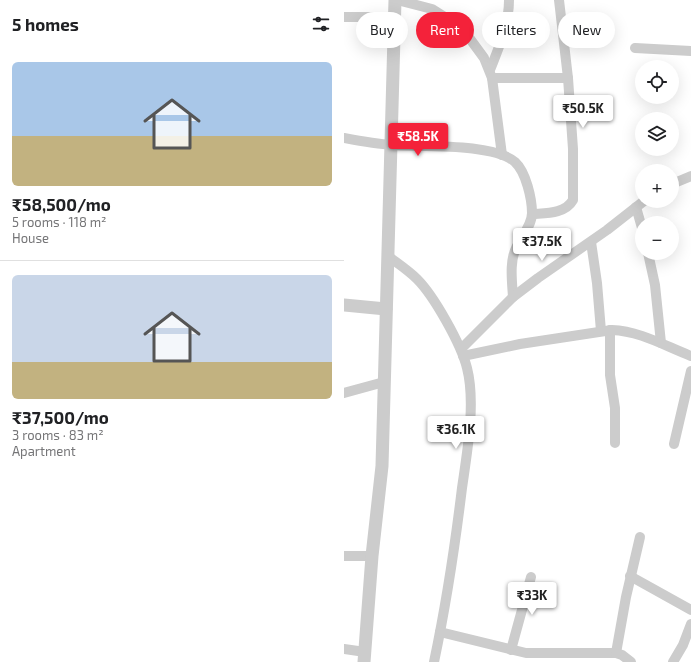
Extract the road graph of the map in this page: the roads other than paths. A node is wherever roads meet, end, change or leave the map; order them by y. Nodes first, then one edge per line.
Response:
1 (396, 0) edge
2 (509, 0) edge
3 (559, 0) edge
4 (394, 12) edge
5 (344, 17) edge
6 (356, 17) edge
7 (393, 48) edge
8 (635, 48) dead end
9 (691, 51) edge
10 (491, 74) junction
11 (568, 78) junction
12 (344, 138) edge
13 (391, 145) junction
14 (502, 154) junction
15 (691, 176) edge
16 (679, 181) edge
17 (635, 208) edge
18 (533, 214) junction
19 (590, 242) junction
20 (388, 256) junction
21 (650, 260) edge
22 (513, 297) junction
23 (344, 305) edge
24 (386, 309) junction
25 (605, 331) junction
26 (661, 343) junction
27 (462, 353) junction
28 (691, 356) edge
29 (691, 371) edge
30 (384, 382) junction
31 (344, 393) edge
32 (615, 443) dead end
33 (674, 444) dead end
34 (640, 537) dead end
35 (344, 556) edge
36 (372, 556) junction
37 (630, 576) junction
38 (531, 577) dead end
39 (691, 610) edge
40 (691, 624) edge
41 (440, 632) junction
42 (344, 648) edge
43 (512, 650) junction
44 (616, 653) junction
45 (364, 657) edge
46 (525, 658) edge
47 (434, 662) edge
48 (631, 662) edge
49 (674, 662) edge

1 - 4 street
1 - 10 street
2 - 10 street
3 - 11 street
5 - 6 street
7 - 13 street
8 - 9 street
10 - 11 street
10 - 14 street
11 - 18 street
12 - 13 street
13 - 14 street
13 - 20 street
14 - 18 street
15 - 16 street
17 - 19 street
18 - 22 street
19 - 22 street
19 - 25 street
20 - 24 street
20 - 27 street
21 - 26 street
22 - 27 street
23 - 24 street
24 - 30 street
25 - 26 street
25 - 27 street
25 - 32 street
26 - 28 street
27 - 41 street
29 - 33 street
30 - 31 street
30 - 36 street
34 - 37 street
35 - 36 street
36 - 45 street
37 - 39 street
37 - 44 street
38 - 43 street
40 - 49 street
41 - 43 street
41 - 47 street
42 - 45 street
43 - 46 street
44 - 46 street
44 - 48 street

